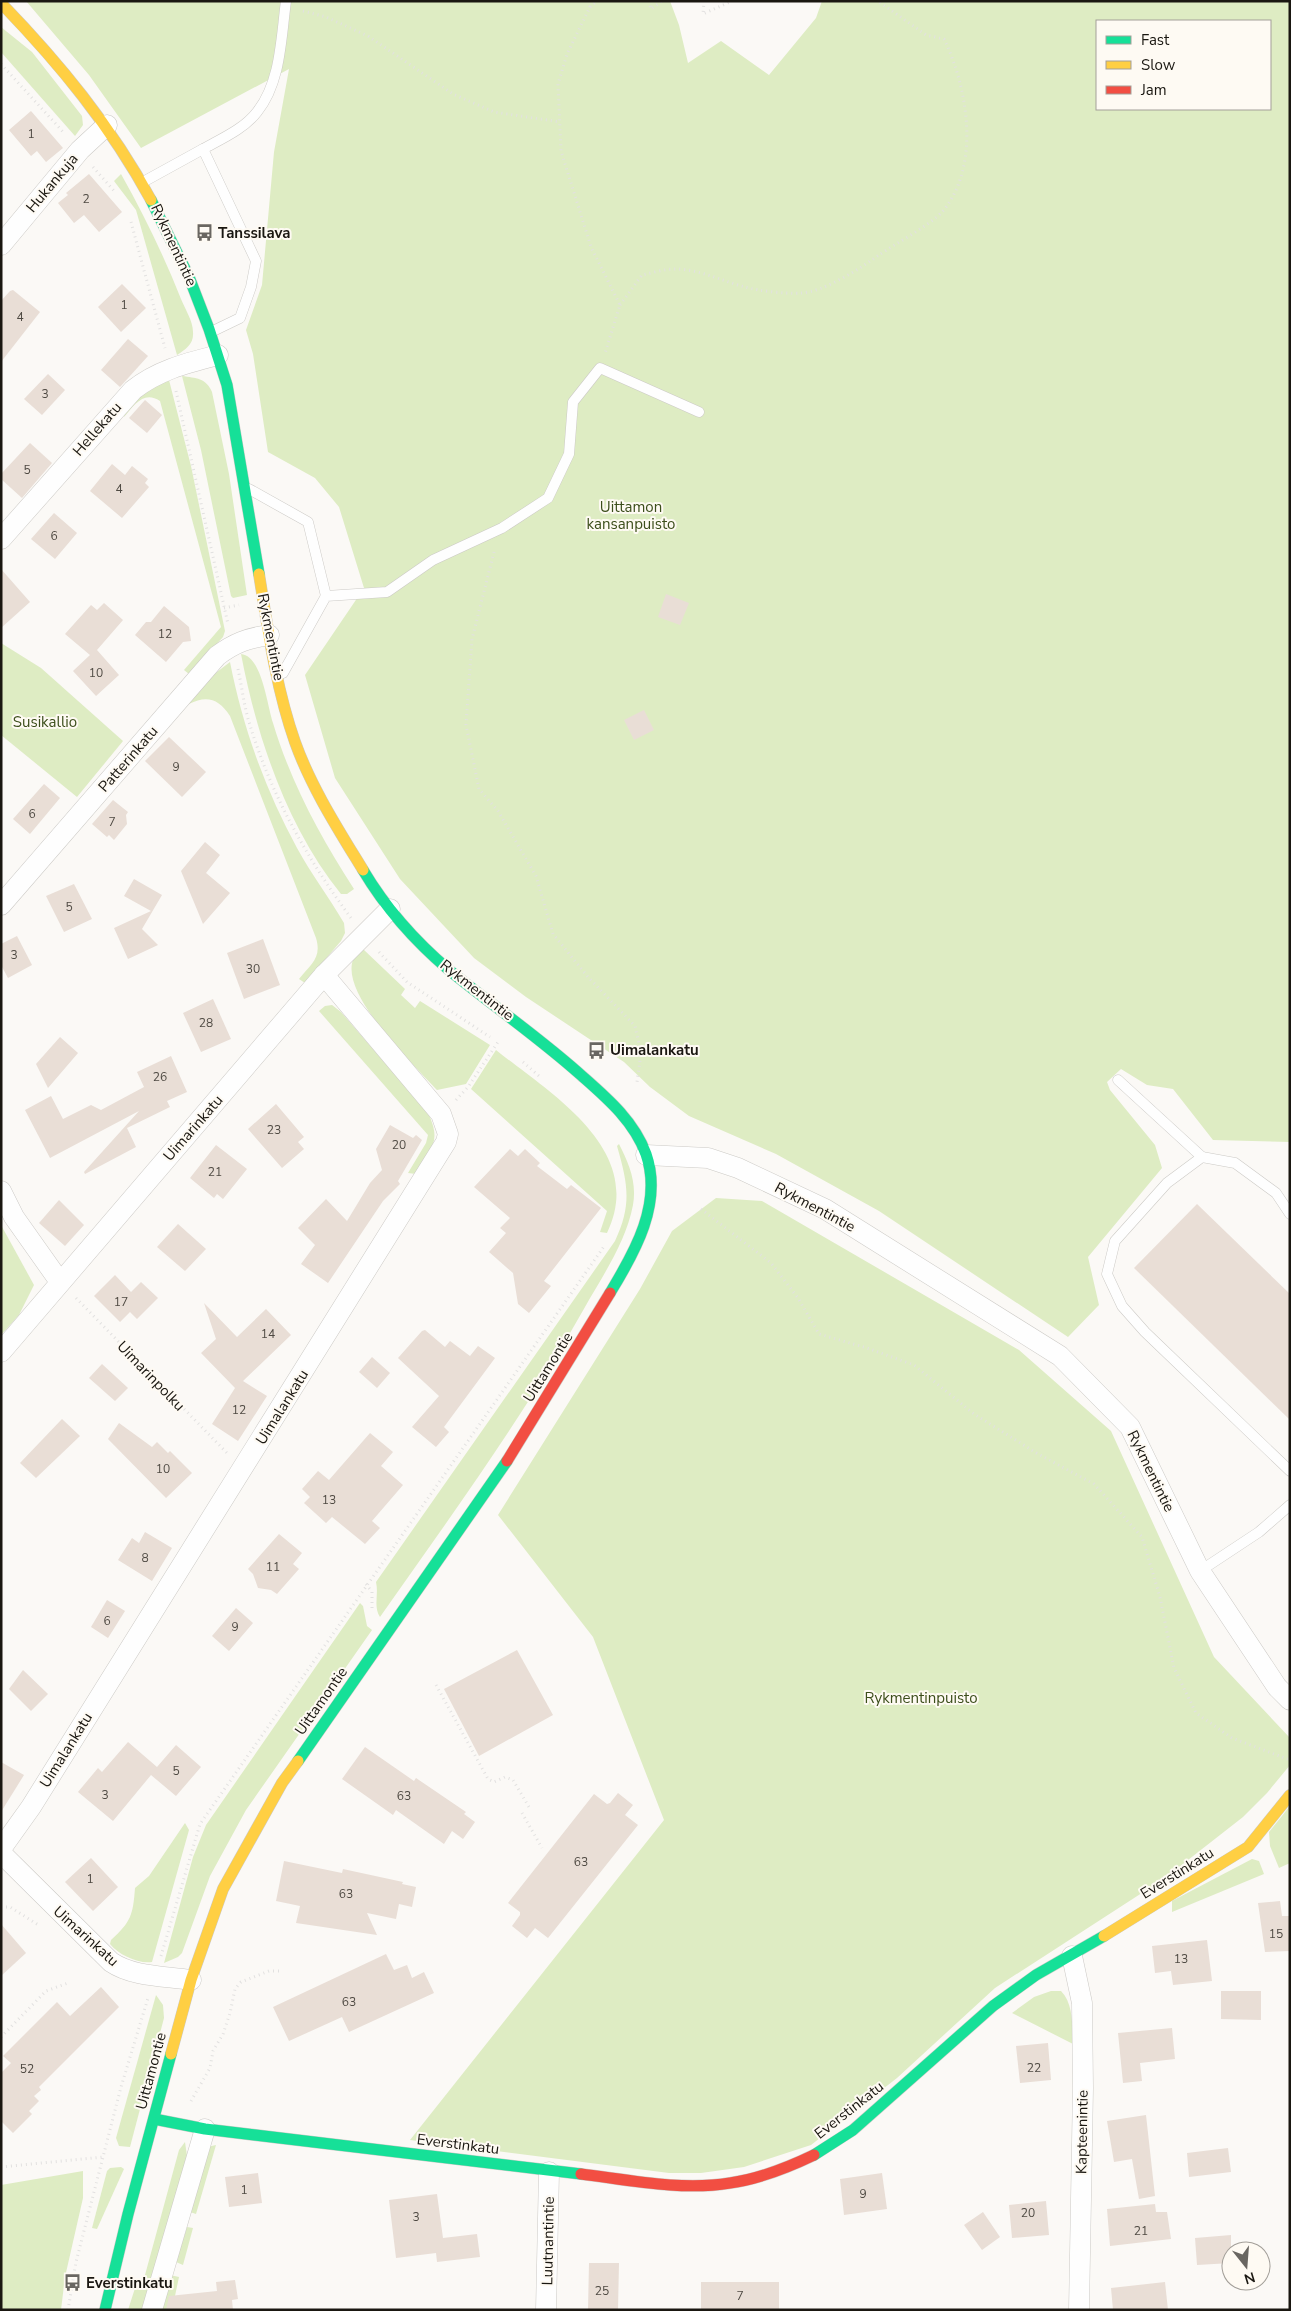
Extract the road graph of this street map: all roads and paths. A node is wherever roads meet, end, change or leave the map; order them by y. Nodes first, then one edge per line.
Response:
1 (589, 1) edge
2 (597, 1) edge
3 (649, 1) edge
4 (662, 1) edge
5 (704, 1) edge
6 (732, 1) edge
7 (878, 1) edge
8 (1, 3) edge
9 (286, 4) edge
10 (590, 7) junction
11 (1, 64) edge
12 (560, 122) junction
13 (106, 125) junction
14 (203, 149) junction
15 (80, 150) junction
16 (143, 182) junction
17 (116, 194) dead end
18 (131, 220) dead end
19 (4, 236) edge
20 (620, 305) junction
21 (210, 332) junction
22 (218, 355) junction
23 (171, 368) junction
24 (600, 368) junction
25 (699, 412) dead end
26 (245, 486) junction
27 (500, 529) junction
28 (1, 539) edge
29 (326, 596) junction
30 (269, 635) junction
31 (233, 644) junction
32 (279, 681) junction
33 (1, 905) edge
34 (390, 909) junction
35 (363, 935) junction
36 (324, 975) junction
37 (498, 1042) junction
38 (506, 1048) dead end
39 (521, 1061) dead end
40 (544, 1079) dead end
41 (1118, 1080) dead end
42 (637, 1082) dead end
43 (441, 1114) junction
44 (646, 1156) junction
45 (1202, 1157) junction
46 (1, 1191) edge
47 (701, 1209) dead end
48 (1290, 1214) edge
49 (606, 1244) dead end
50 (60, 1282) junction
51 (1, 1352) edge
52 (243, 1470) junction
53 (1290, 1471) edge
54 (1288, 1510) edge
55 (1200, 1571) junction
56 (366, 1584) junction
57 (372, 1613) dead end
58 (436, 1685) dead end
59 (1290, 1700) edge
60 (1290, 1760) edge
61 (1290, 1795) edge
62 (529, 1807) dead end
63 (522, 1814) dead end
64 (542, 1848) dead end
65 (1, 1851) edge
66 (1, 1907) edge
67 (43, 1928) dead end
68 (1072, 1956) junction
69 (280, 1971) dead end
70 (155, 1975) junction
71 (191, 1980) junction
72 (68, 1983) dead end
73 (1, 2037) edge
74 (190, 2106) dead end
75 (154, 2119) junction
76 (205, 2129) junction
77 (103, 2157) junction
78 (1, 2168) edge
79 (549, 2172) junction
80 (68, 2310) edge
81 (105, 2310) edge
82 (152, 2310) edge
83 (546, 2310) edge
84 (1079, 2310) edge

1 - 10 path
2 - 10 path
3 - 4 path
5 - 6 path
7 - 20 path
8 - 13 street, Rykmentintie
9 - 12 path
9 - 14 lane
10 - 12 path
11 - 15 path
12 - 20 path
13 - 15 street, Hukankuja
13 - 16 street, Rykmentintie
14 - 16 lane
14 - 21 lane
15 - 17 path
15 - 19 street, Hukankuja
16 - 21 street, Rykmentintie
18 - 23 path
20 - 24 path
21 - 22 street, Rykmentintie
22 - 23 street, Hellekatu
22 - 26 street, Rykmentintie
23 - 28 street, Hellekatu
23 - 31 path
24 - 25 lane
24 - 27 lane
26 - 29 lane
26 - 30 street, Rykmentintie
27 - 29 lane
27 - 42 path
29 - 32 lane
30 - 31 street, Patterinkatu
30 - 32 street, Rykmentintie
31 - 33 street, Patterinkatu
31 - 35 path
32 - 34 street, Rykmentintie
34 - 35 street, Uimarinkatu
34 - 44 street, Rykmentintie
35 - 36 street, Uimarinkatu
35 - 37 path
36 - 43 street, Uimalankatu
36 - 50 street, Uimarinkatu
37 - 38 path
37 - 43 path
39 - 40 path
41 - 45 lane
43 - 52 street, Uimalankatu
44 - 55 street, Rykmentintie
44 - 71 street, Uittamontie
45 - 48 lane
45 - 53 lane
46 - 50 street
47 - 60 path
49 - 56 path
50 - 51 street, Uimarinkatu
50 - 52 path, Uimarinpolku
52 - 65 street, Uimalankatu
54 - 55 lane
55 - 59 street, Rykmentintie
56 - 57 path
56 - 70 path
58 - 62 path
61 - 68 street, Everstinkatu
63 - 64 path
65 - 70 street, Uimarinkatu
66 - 67 path
68 - 79 street, Everstinkatu
68 - 84 street, Kapteenintie
69 - 74 path
70 - 71 street, Uimarinkatu
70 - 77 path
71 - 75 street, Uittamontie
72 - 73 path
75 - 76 street, Everstinkatu
75 - 81 street, Uittamontie
76 - 79 street, Everstinkatu
76 - 82 street
77 - 78 path
77 - 80 path
79 - 83 street, Luutnantintie

